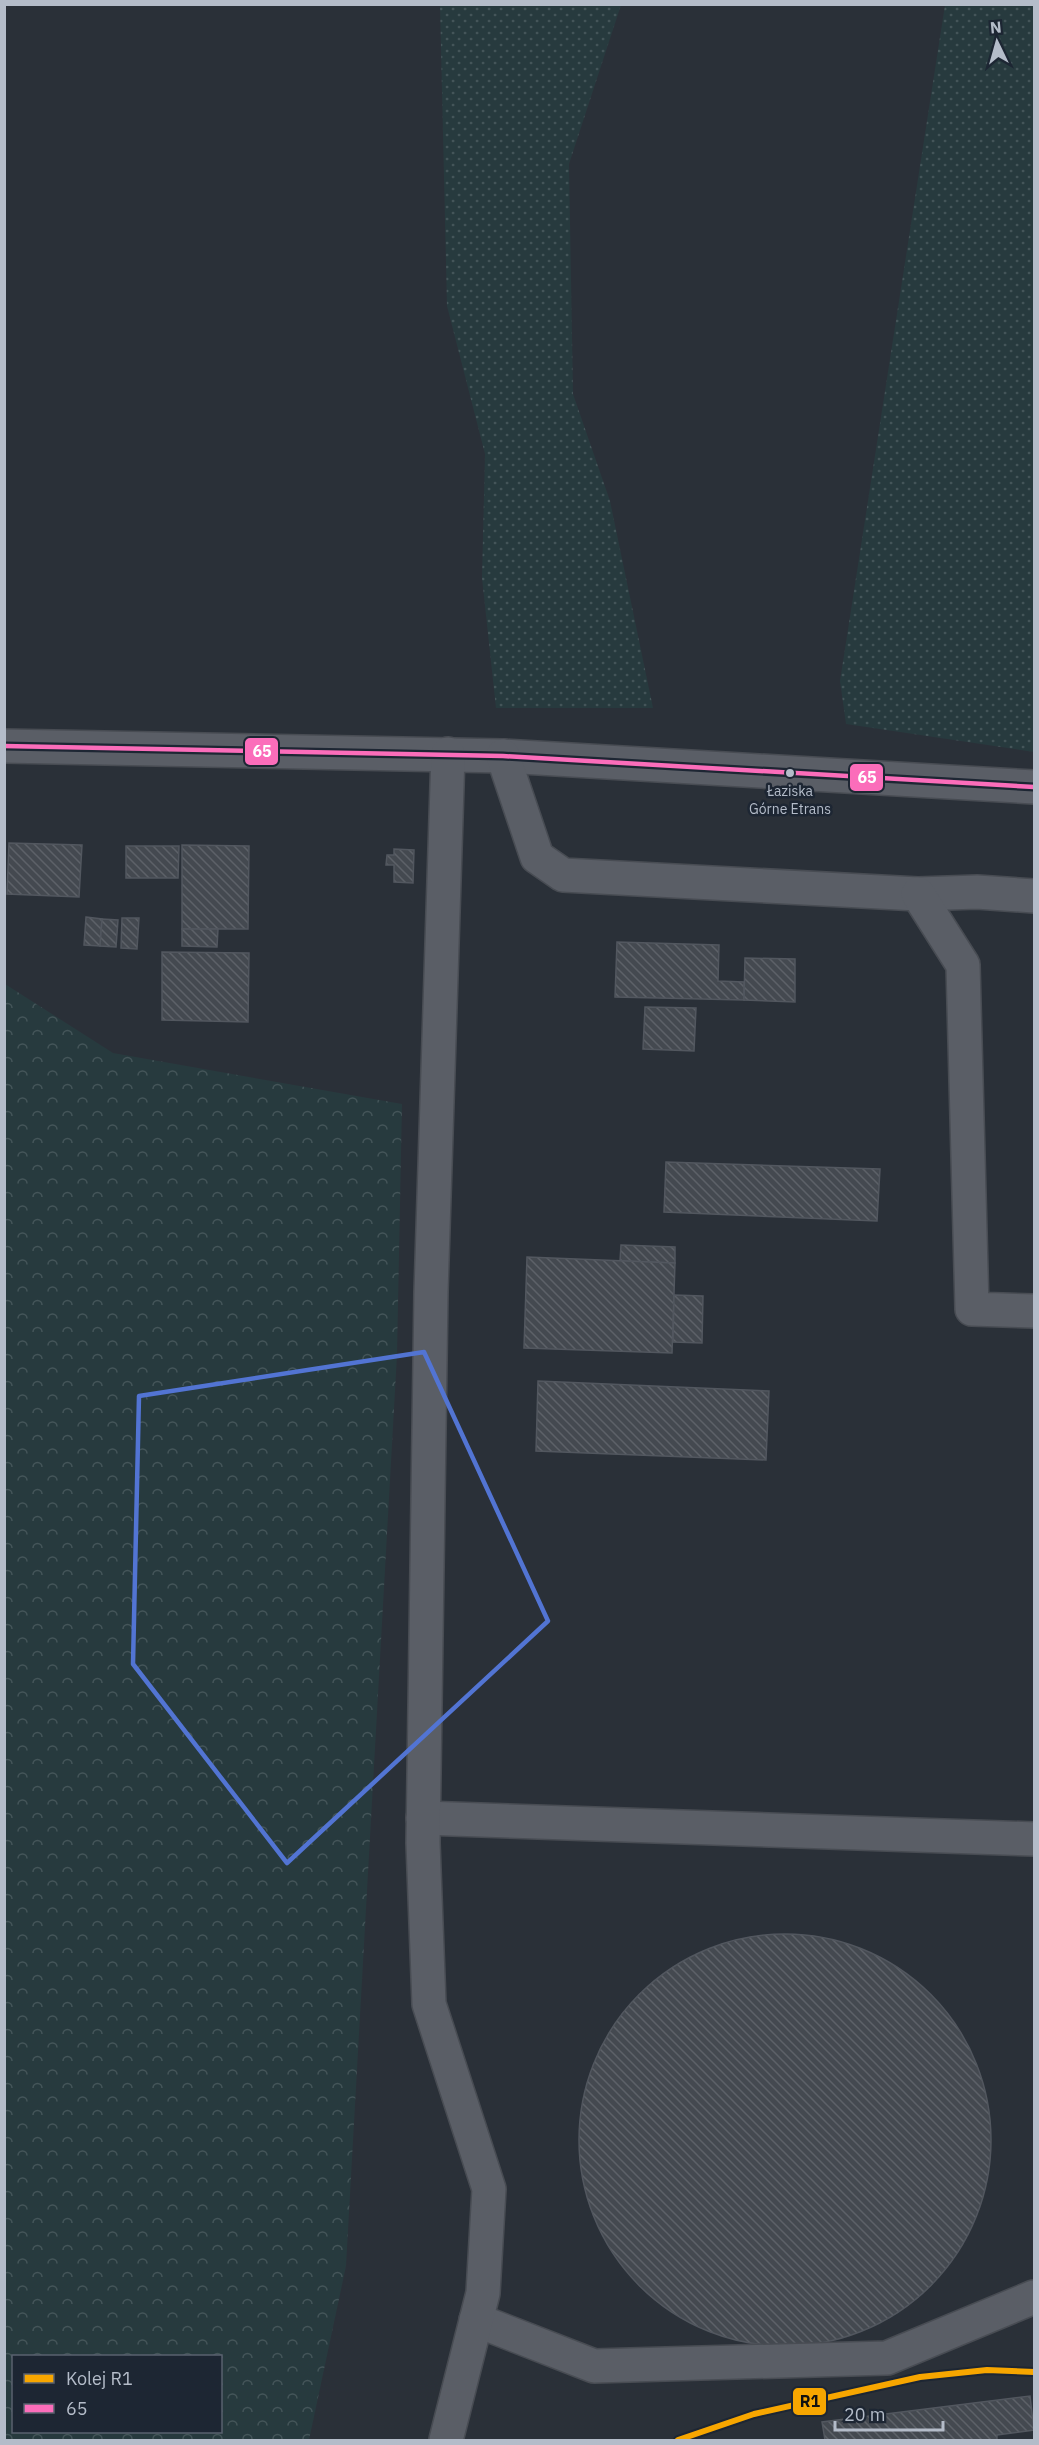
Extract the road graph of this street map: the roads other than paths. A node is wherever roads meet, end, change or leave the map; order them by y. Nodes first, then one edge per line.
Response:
1 (4, 746) edge
2 (448, 754) junction
3 (503, 756) junction
4 (1035, 787) edge
5 (918, 894) junction
6 (1035, 896) edge
7 (1035, 1311) edge
8 (423, 1818) junction
9 (1035, 1839) edge
10 (1035, 2297) edge
11 (476, 2320) junction
12 (446, 2440) edge

1 - 2 street
2 - 3 street
2 - 8 street
3 - 4 street
3 - 5 street
5 - 6 street
5 - 7 street
8 - 9 street
8 - 11 street
10 - 11 street
11 - 12 street

